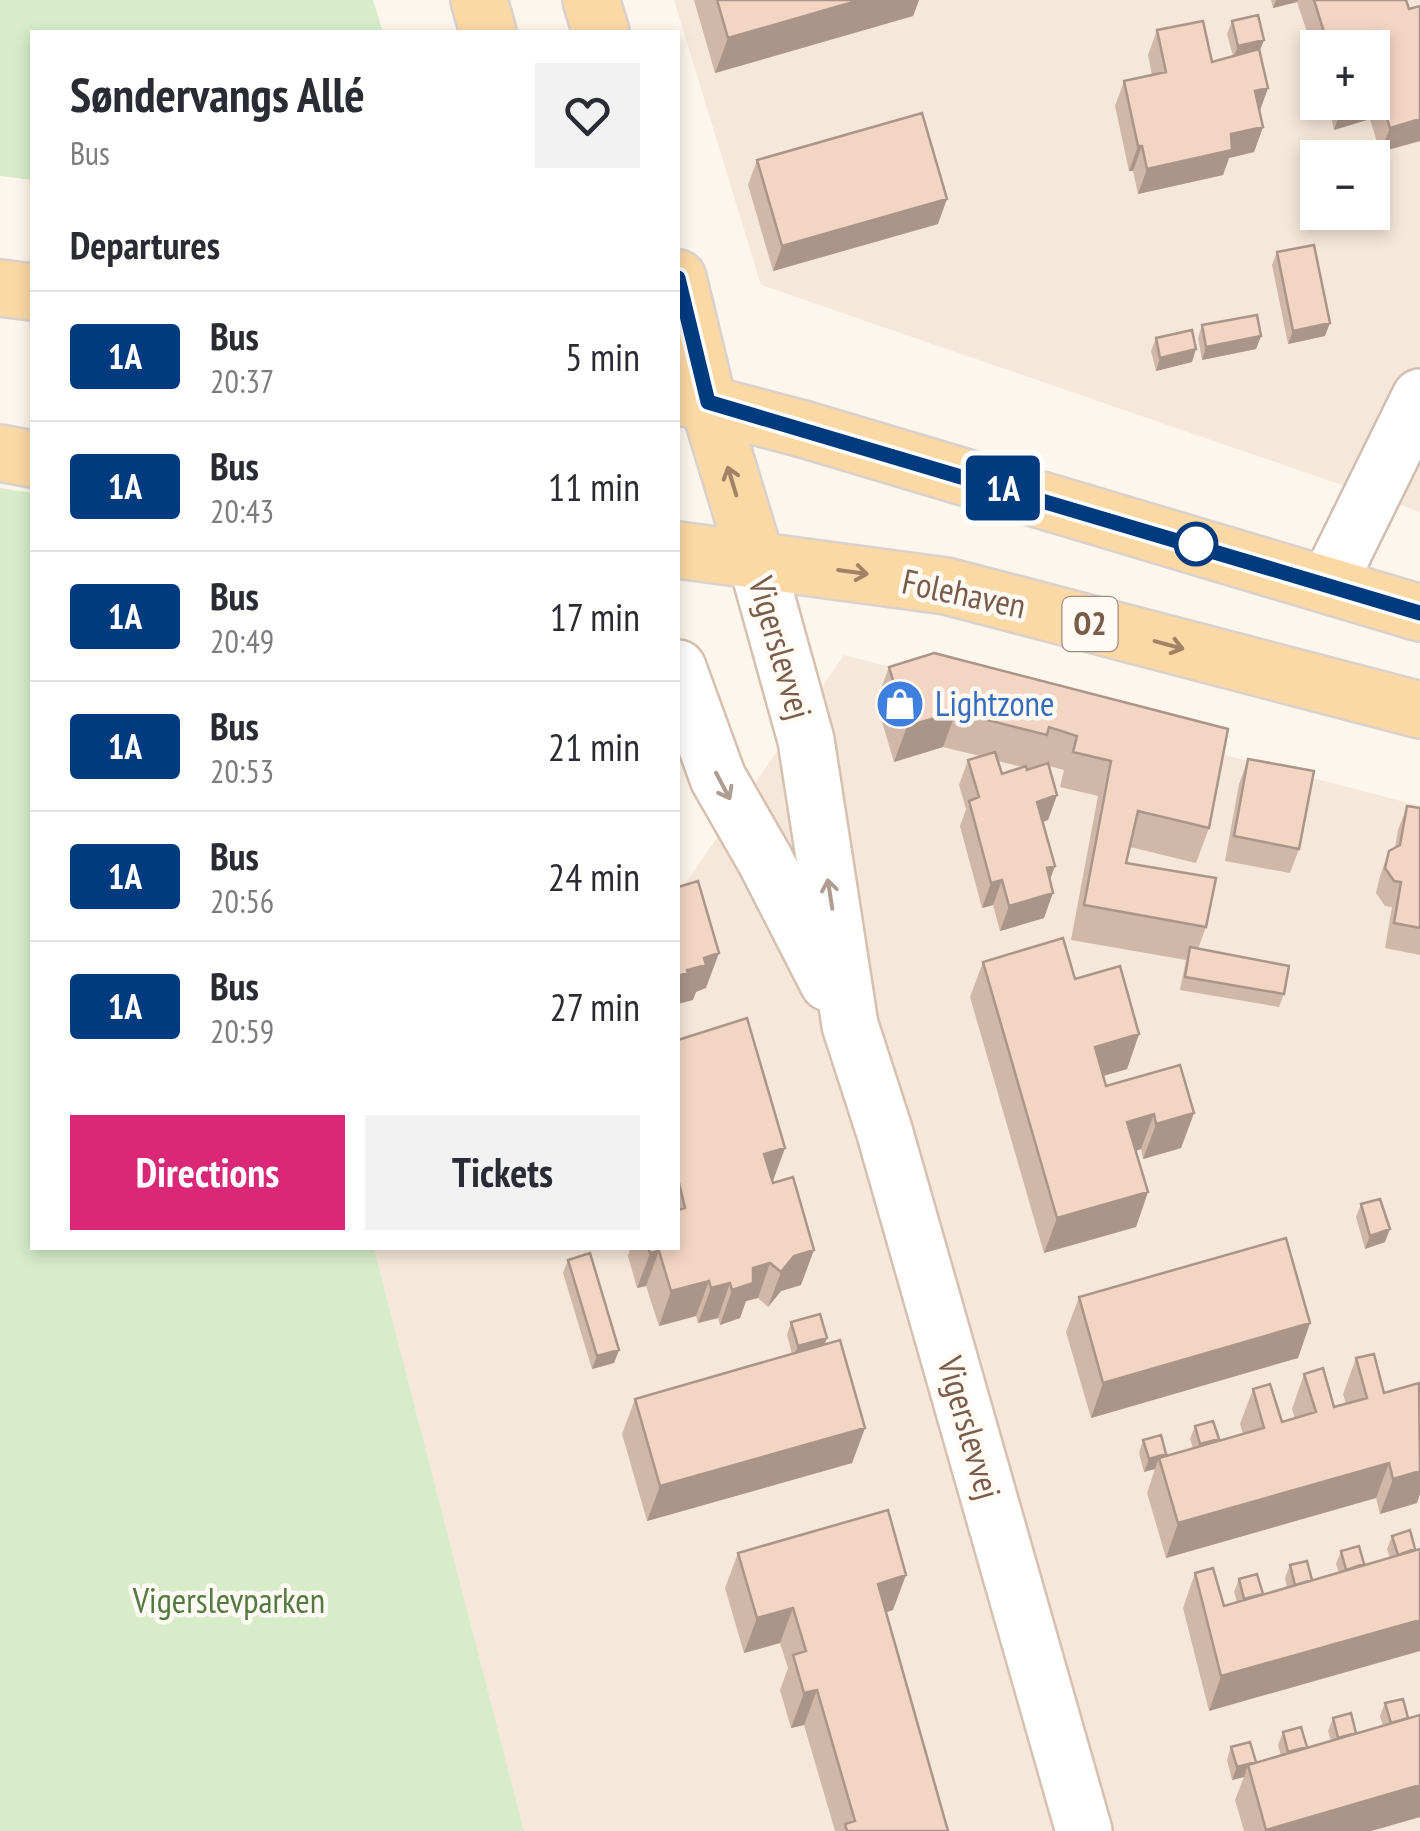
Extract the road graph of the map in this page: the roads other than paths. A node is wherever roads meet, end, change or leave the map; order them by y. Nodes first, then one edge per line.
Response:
1 (480, 0) edge
2 (591, 0) edge
3 (488, 30) edge
4 (600, 30) edge
5 (0, 288) edge
6 (30, 292) edge
7 (680, 294) edge
8 (1420, 397) edge
9 (693, 399) edge
10 (0, 453) edge
11 (30, 459) edge
12 (680, 550) edge
13 (756, 560) junction
14 (1328, 584) junction
15 (1420, 613) edge
16 (680, 674) edge
17 (1420, 710) edge
18 (850, 1025) junction
19 (1084, 1831) edge

1 - 3 main road
2 - 4 main road
5 - 6 main road
7 - 9 main road, Vigerslevvej
8 - 14 street
13 -> 9 main road, Vigerslevvej
9 - 14 main road
10 - 11 main road
12 - 13 main road, Folehaven / O2
13 -> 17 main road, Folehaven / O2
18 -> 13 street, Vigerslevvej
14 - 15 main road
16 -> 18 street, Vigerslevvej
18 - 19 street, Vigerslevvej

